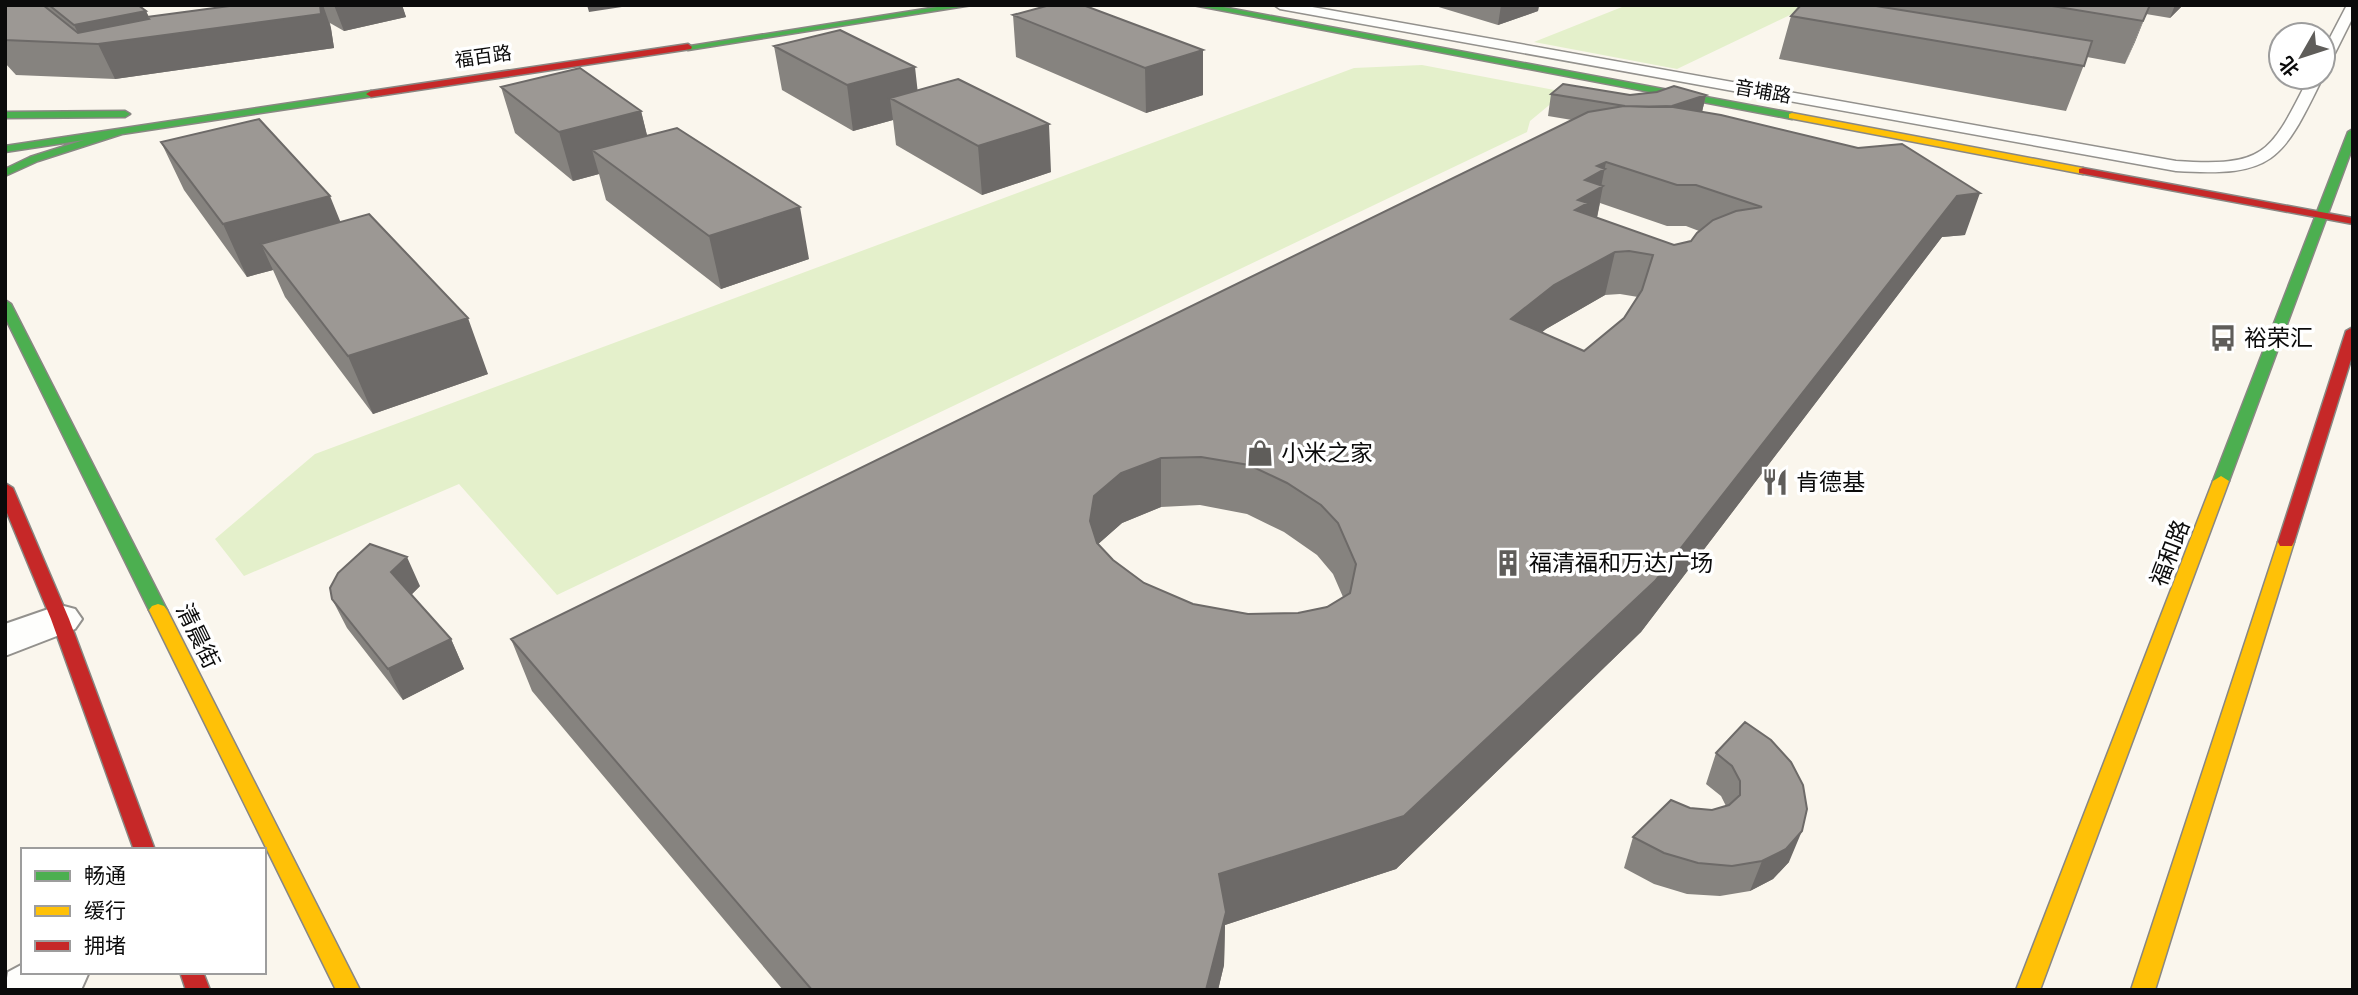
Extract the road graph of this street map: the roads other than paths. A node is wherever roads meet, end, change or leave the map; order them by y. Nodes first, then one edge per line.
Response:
1 (875, 5) edge
2 (968, 5) edge
3 (1197, 5) edge
4 (1249, 5) edge
5 (1280, 5) edge
6 (2353, 5) edge
7 (2337, 36) edge
8 (2309, 91) edge
9 (248, 96) dead end
10 (5, 115) edge
11 (132, 130) junction
12 (5, 132) edge
13 (2353, 132) edge
14 (5, 149) edge
15 (5, 173) edge
16 (2331, 206) junction
17 (2353, 221) edge
18 (5, 304) edge
19 (2353, 331) edge
20 (5, 488) edge
21 (60, 619) junction
22 (5, 641) edge
23 (144, 848) edge
24 (57, 974) edge
25 (27, 990) edge
26 (348, 990) edge
27 (2028, 990) edge
28 (2143, 990) edge

1 - 9 street, 福百路
2 - 11 street, 福百路
3 - 16 street, 音埔路
4 - 16 street, 音埔路
5 - 8 lane
6 - 7 lane
10 - 12 street
11 - 14 street, 福百路
11 - 15 street
13 - 16 street, 福和路
16 - 17 street
16 - 27 street, 福和路
18 - 26 street, 清晨街
19 - 28 street
20 - 21 street
21 - 22 street
21 - 23 street
24 - 25 street

